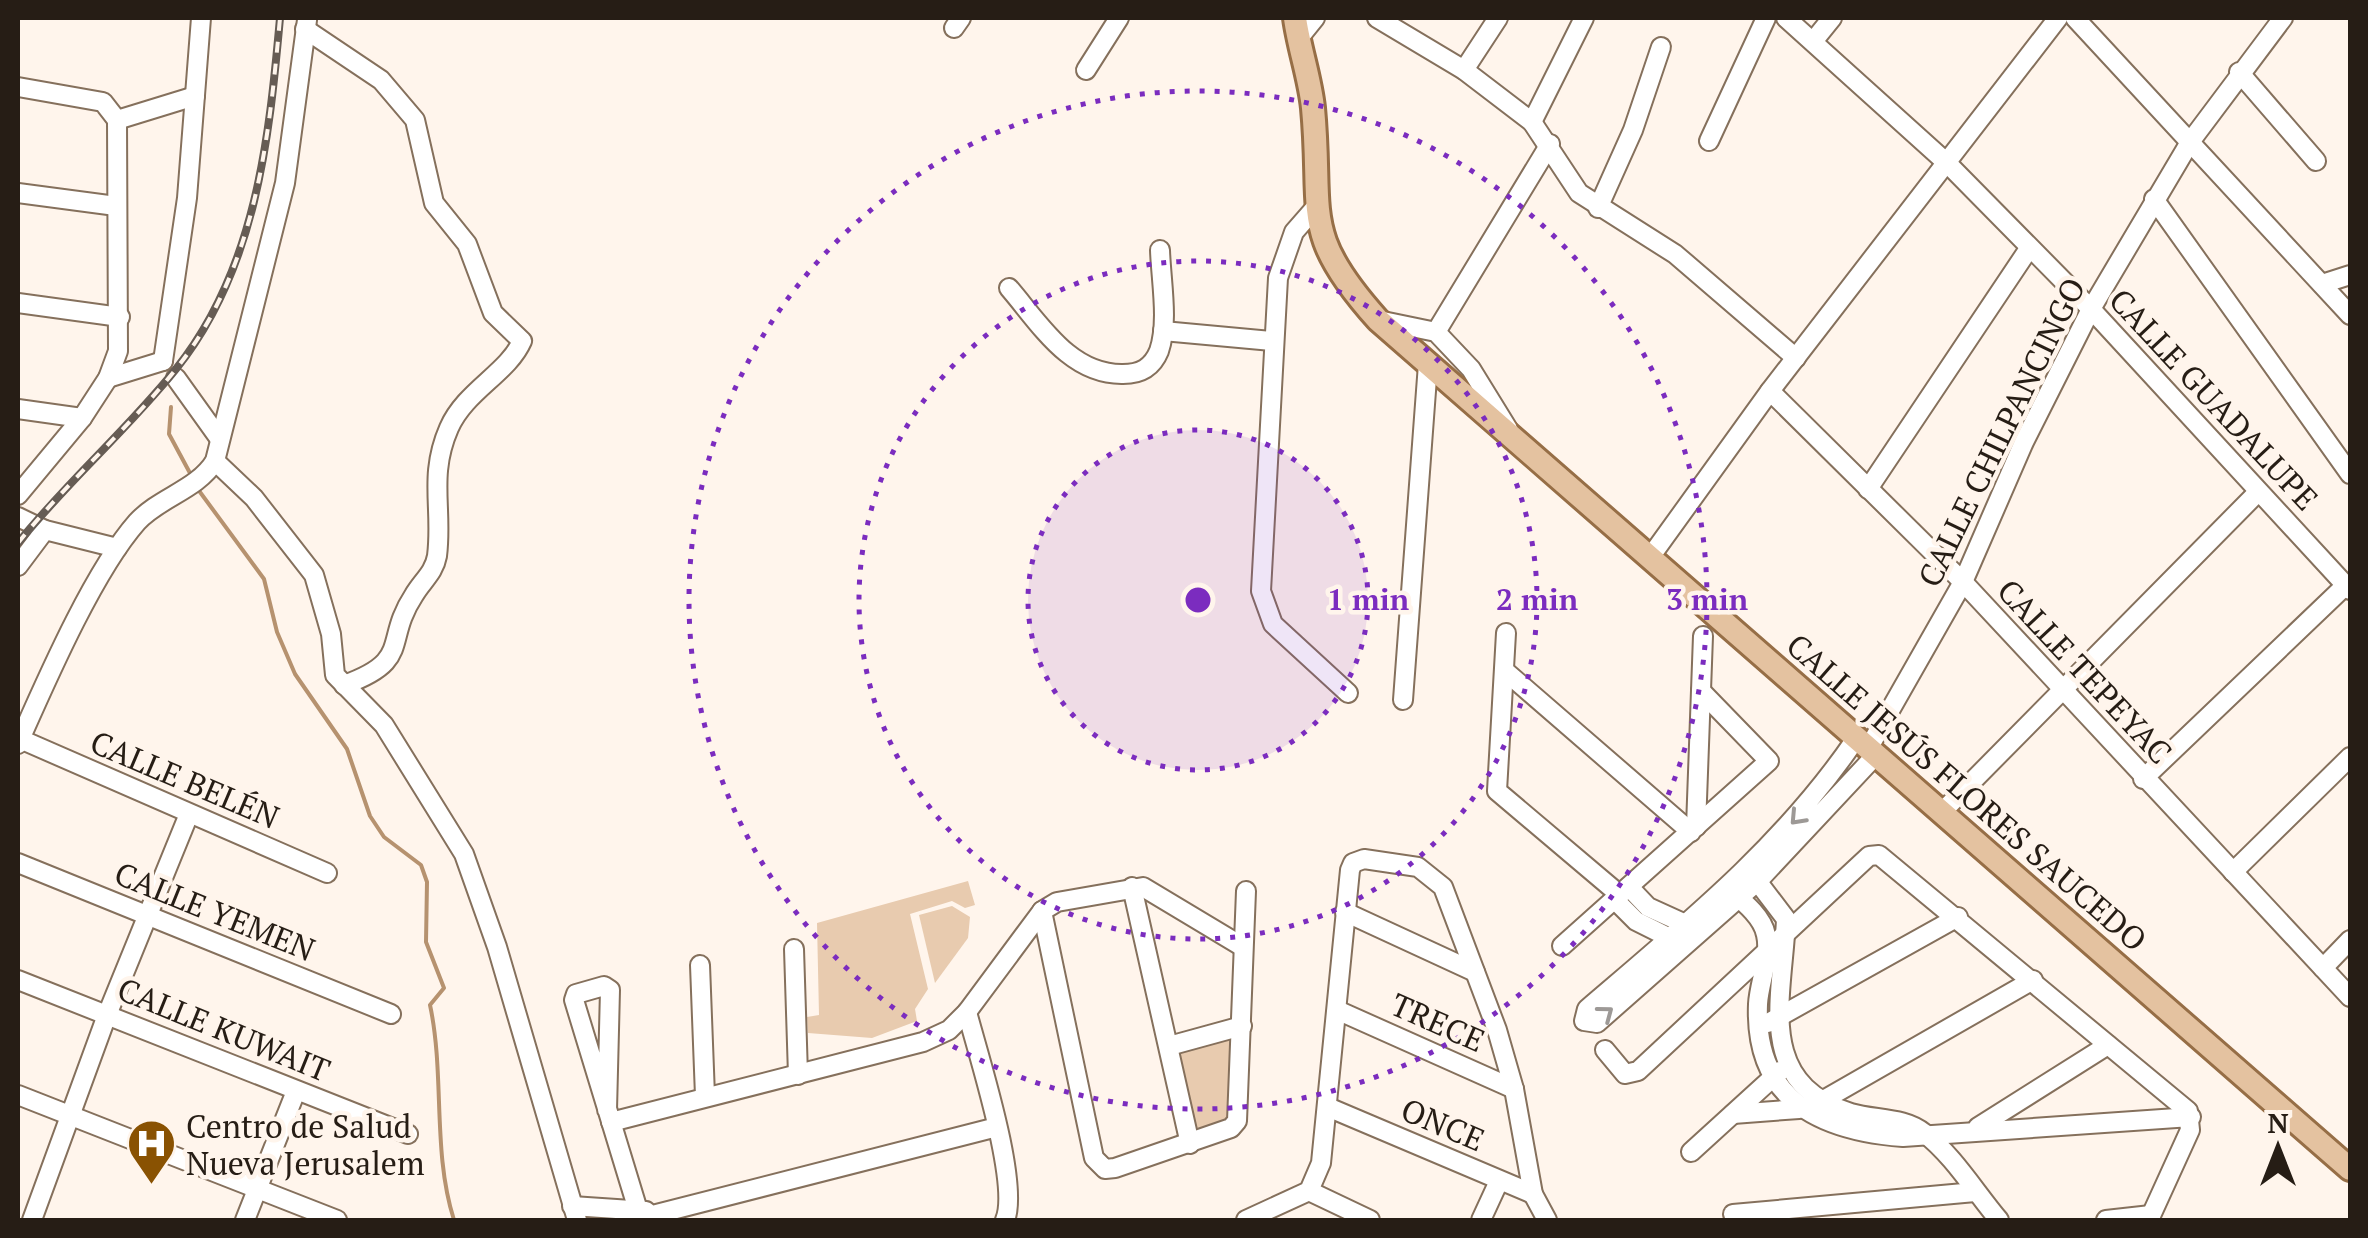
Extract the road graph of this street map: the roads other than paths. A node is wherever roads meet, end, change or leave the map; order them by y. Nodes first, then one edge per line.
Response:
1 (201, 18) edge
2 (1119, 18) edge
3 (1315, 18) edge
4 (1377, 18) edge
5 (1498, 18) edge
6 (1584, 18) edge
7 (1766, 18) edge
8 (1786, 18) edge
9 (1832, 18) edge
10 (2058, 18) edge
11 (2075, 18) edge
12 (2283, 18) edge
13 (306, 24) edge
14 (1296, 28) edge
15 (1815, 39) junction
16 (1661, 47) dead end
17 (1086, 70) dead end
18 (1464, 70) junction
19 (2239, 72) junction
20 (18, 87) edge
21 (195, 96) junction
22 (116, 120) junction
23 (1532, 122) junction
24 (1708, 141) dead end
25 (2190, 142) junction
26 (1550, 144) junction
27 (2316, 161) dead end
28 (1948, 164) junction
29 (18, 193) edge
30 (2154, 199) junction
31 (116, 206) junction
32 (1315, 208) junction
33 (1598, 208) junction
34 (1160, 250) dead end
35 (2028, 250) junction
36 (2350, 275) edge
37 (2322, 284) junction
38 (1010, 288) dead end
39 (18, 303) edge
40 (2091, 309) junction
41 (2350, 315) edge
42 (120, 318) junction
43 (1378, 320) junction
44 (1162, 330) junction
45 (1436, 332) junction
46 (1272, 341) junction
47 (1796, 358) junction
48 (1428, 364) junction
49 (169, 370) junction
50 (108, 378) junction
51 (1770, 391) junction
52 (18, 409) edge
53 (82, 418) junction
54 (218, 438) junction
55 (1513, 439) junction
56 (209, 469) junction
57 (2350, 474) edge
58 (1868, 489) junction
59 (2258, 492) junction
60 (18, 495) edge
61 (18, 517) edge
62 (45, 530) junction
63 (118, 548) junction
64 (1651, 556) junction
65 (18, 566) edge
66 (1963, 582) junction
67 (2348, 587) edge
68 (1506, 633) dead end
69 (1702, 636) dead end
70 (1505, 671) junction
71 (344, 685) junction
72 (2061, 688) junction
73 (1701, 692) junction
74 (1348, 693) dead end
75 (1403, 700) dead end
76 (19, 742) edge
77 (1866, 748) junction
78 (2350, 757) edge
79 (2144, 779) junction
80 (1941, 813) junction
81 (189, 814) junction
82 (1693, 830) junction
83 (18, 863) edge
84 (327, 872) dead end
85 (2233, 872) junction
86 (1753, 875) junction
87 (1132, 886) junction
88 (1246, 891) dead end
89 (1621, 894) junction
90 (1733, 894) junction
91 (1042, 911) junction
92 (1345, 912) junction
93 (148, 917) junction
94 (1958, 917) junction
95 (1694, 928) junction
96 (1785, 934) junction
97 (2350, 940) edge
98 (1678, 941) junction
99 (1562, 946) dead end
100 (1243, 947) junction
101 (794, 949) dead end
102 (1765, 954) junction
103 (700, 964) dead end
104 (2324, 968) junction
105 (1476, 972) junction
106 (18, 980) edge
107 (2033, 980) junction
108 (2350, 996) edge
109 (1337, 1010) junction
110 (968, 1012) junction
111 (391, 1014) dead end
112 (106, 1015) junction
113 (1767, 1023) junction
114 (1242, 1026) junction
115 (2108, 1045) junction
116 (1169, 1046) junction
117 (1605, 1050) dead end
118 (1781, 1070) junction
119 (798, 1076) junction
120 (1514, 1089) junction
121 (296, 1091) junction
122 (18, 1095) edge
123 (705, 1096) junction
124 (1820, 1102) junction
125 (1330, 1108) junction
126 (1800, 1109) junction
127 (1733, 1114) junction
128 (70, 1116) junction
129 (609, 1116) junction
130 (2192, 1117) junction
131 (996, 1127) junction
132 (1974, 1130) junction
133 (1924, 1132) junction
134 (408, 1134) dead end
135 (1190, 1144) junction
136 (1691, 1152) dead end
137 (2350, 1169) edge
138 (1499, 1181) junction
139 (257, 1190) junction
140 (1309, 1191) junction
141 (1975, 1192) junction
142 (1533, 1194) junction
143 (575, 1213) edge
144 (1733, 1214) dead end
145 (641, 1216) edge
146 (32, 1217) edge
147 (2150, 1218) edge
148 (245, 1220) edge
149 (338, 1220) edge
150 (1005, 1220) edge
151 (1246, 1220) edge
152 (1370, 1220) edge
153 (1481, 1220) edge
154 (1547, 1220) edge
155 (1999, 1220) edge
156 (2106, 1220) edge

1 - 21 street
2 - 17 street
3 - 14 street
4 - 18 street
5 - 18 street
6 - 23 street
7 - 24 street
8 - 15 street, CALLE GUADALUPE
9 - 15 street
10 - 28 street
11 - 25 street
12 - 19 street, CALLE CHILPANCINGO
13 - 54 street
13 - 71 street
14 - 32 main road, CALLE JESÚS FLORES SAUCEDO
15 - 28 street, CALLE GUADALUPE
16 - 33 street
18 - 23 street
19 - 25 street, CALLE CHILPANCINGO
19 - 27 street
20 - 22 street
21 - 22 street
21 - 49 street
22 - 31 street
23 - 26 street
25 - 30 street, CALLE CHILPANCINGO
25 - 37 street
26 - 33 street
26 - 45 street
28 - 35 street, CALLE GUADALUPE
28 - 47 street
29 - 31 street
30 - 40 street, CALLE CHILPANCINGO
30 - 57 street
31 - 42 street
32 - 43 main road, CALLE JESÚS FLORES SAUCEDO
32 - 46 street
33 - 47 street
34 - 44 street
35 - 40 street, CALLE GUADALUPE
35 - 58 street
36 - 37 street
37 - 41 street
38 - 44 street
39 - 42 street
40 - 59 street, CALLE GUADALUPE
40 - 66 street, CALLE CHILPANCINGO
42 - 50 street
43 - 45 street
43 - 48 main road, CALLE JESÚS FLORES SAUCEDO
44 - 46 street
45 - 55 street
46 - 74 street
47 - 51 street
48 - 55 main road, CALLE JESÚS FLORES SAUCEDO
48 - 75 street
49 - 50 street
49 - 54 street
50 - 53 street
51 - 58 street, CALLE TEPEYAC
51 - 64 street
52 - 53 street
53 - 60 street
54 - 56 street
55 - 64 main road, CALLE JESÚS FLORES SAUCEDO
56 - 63 street
56 - 71 street
58 - 66 street, CALLE TEPEYAC
59 - 67 street, CALLE GUADALUPE
59 - 72 street
61 - 62 street
62 - 63 street
62 - 65 street
63 - 76 street
64 - 77 main road, CALLE JESÚS FLORES SAUCEDO
66 - 72 street, CALLE TEPEYAC
66 - 77 street, CALLE CHILPANCINGO
67 - 79 street
68 - 70 street
69 - 73 street
70 - 82 street
70 - 89 street
71 - 143 street
72 - 79 street, CALLE TEPEYAC
72 - 80 street
73 - 82 street
73 - 82 street
76 - 81 street, CALLE BELÉN
77 - 80 main road, CALLE JESÚS FLORES SAUCEDO
77 - 86 street
77 -> 86 street
78 - 85 street
79 - 85 street, CALLE TEPEYAC
80 - 137 main road, CALLE JESÚS FLORES SAUCEDO
81 - 84 street, CALLE BELÉN
81 - 93 street
82 - 89 street
83 - 93 street, CALLE YEMEN
85 - 104 street, CALLE TEPEYAC
86 - 90 street
86 - 96 street
87 - 91 street
87 - 100 street
87 - 116 street
88 - 100 street
89 - 95 street
89 - 98 street
89 - 99 street
90 - 95 street
90 - 102 street
91 - 110 street
91 - 135 street
92 - 105 street
92 - 105 street
92 - 109 street
93 - 111 street, CALLE YEMEN
93 - 112 street
94 - 96 street
94 - 107 street
94 - 113 street
95 - 98 street
96 - 102 street
96 - 113 street
97 - 104 street
98 -> 98 street
100 - 114 street
101 - 119 street
102 - 113 street
102 - 117 street
103 - 123 street
104 - 108 street, CALLE TEPEYAC
105 - 120 street
106 - 112 street, CALLE KUWAIT
107 - 115 street
107 - 124 street
109 - 120 street, TRECE
109 - 125 street
110 - 119 street
110 - 131 street
112 - 121 street, CALLE KUWAIT
112 - 128 street
113 - 118 street
114 - 116 street
114 - 135 street
115 - 130 street
115 - 132 street
116 - 135 street
118 - 124 street
118 - 126 street
118 - 127 street
119 - 123 street
120 - 142 street
121 - 134 street, CALLE KUWAIT
121 - 139 street
122 - 128 street
123 - 129 street
124 - 126 street
124 - 133 street
125 - 138 street, ONCE
125 - 140 street
126 - 127 street
126 - 133 street
127 - 136 street
128 - 139 street
128 - 146 street
129 - 129 street
129 - 145 street
130 - 132 street
130 - 147 street
131 - 145 street
131 - 150 street
132 - 133 street
133 - 141 street
138 - 142 street, ONCE
138 - 153 street
139 - 148 street
139 - 149 street
140 - 151 street
140 - 152 street
141 - 144 street
141 - 155 street
142 - 154 street
143 - 145 street
147 - 156 street

